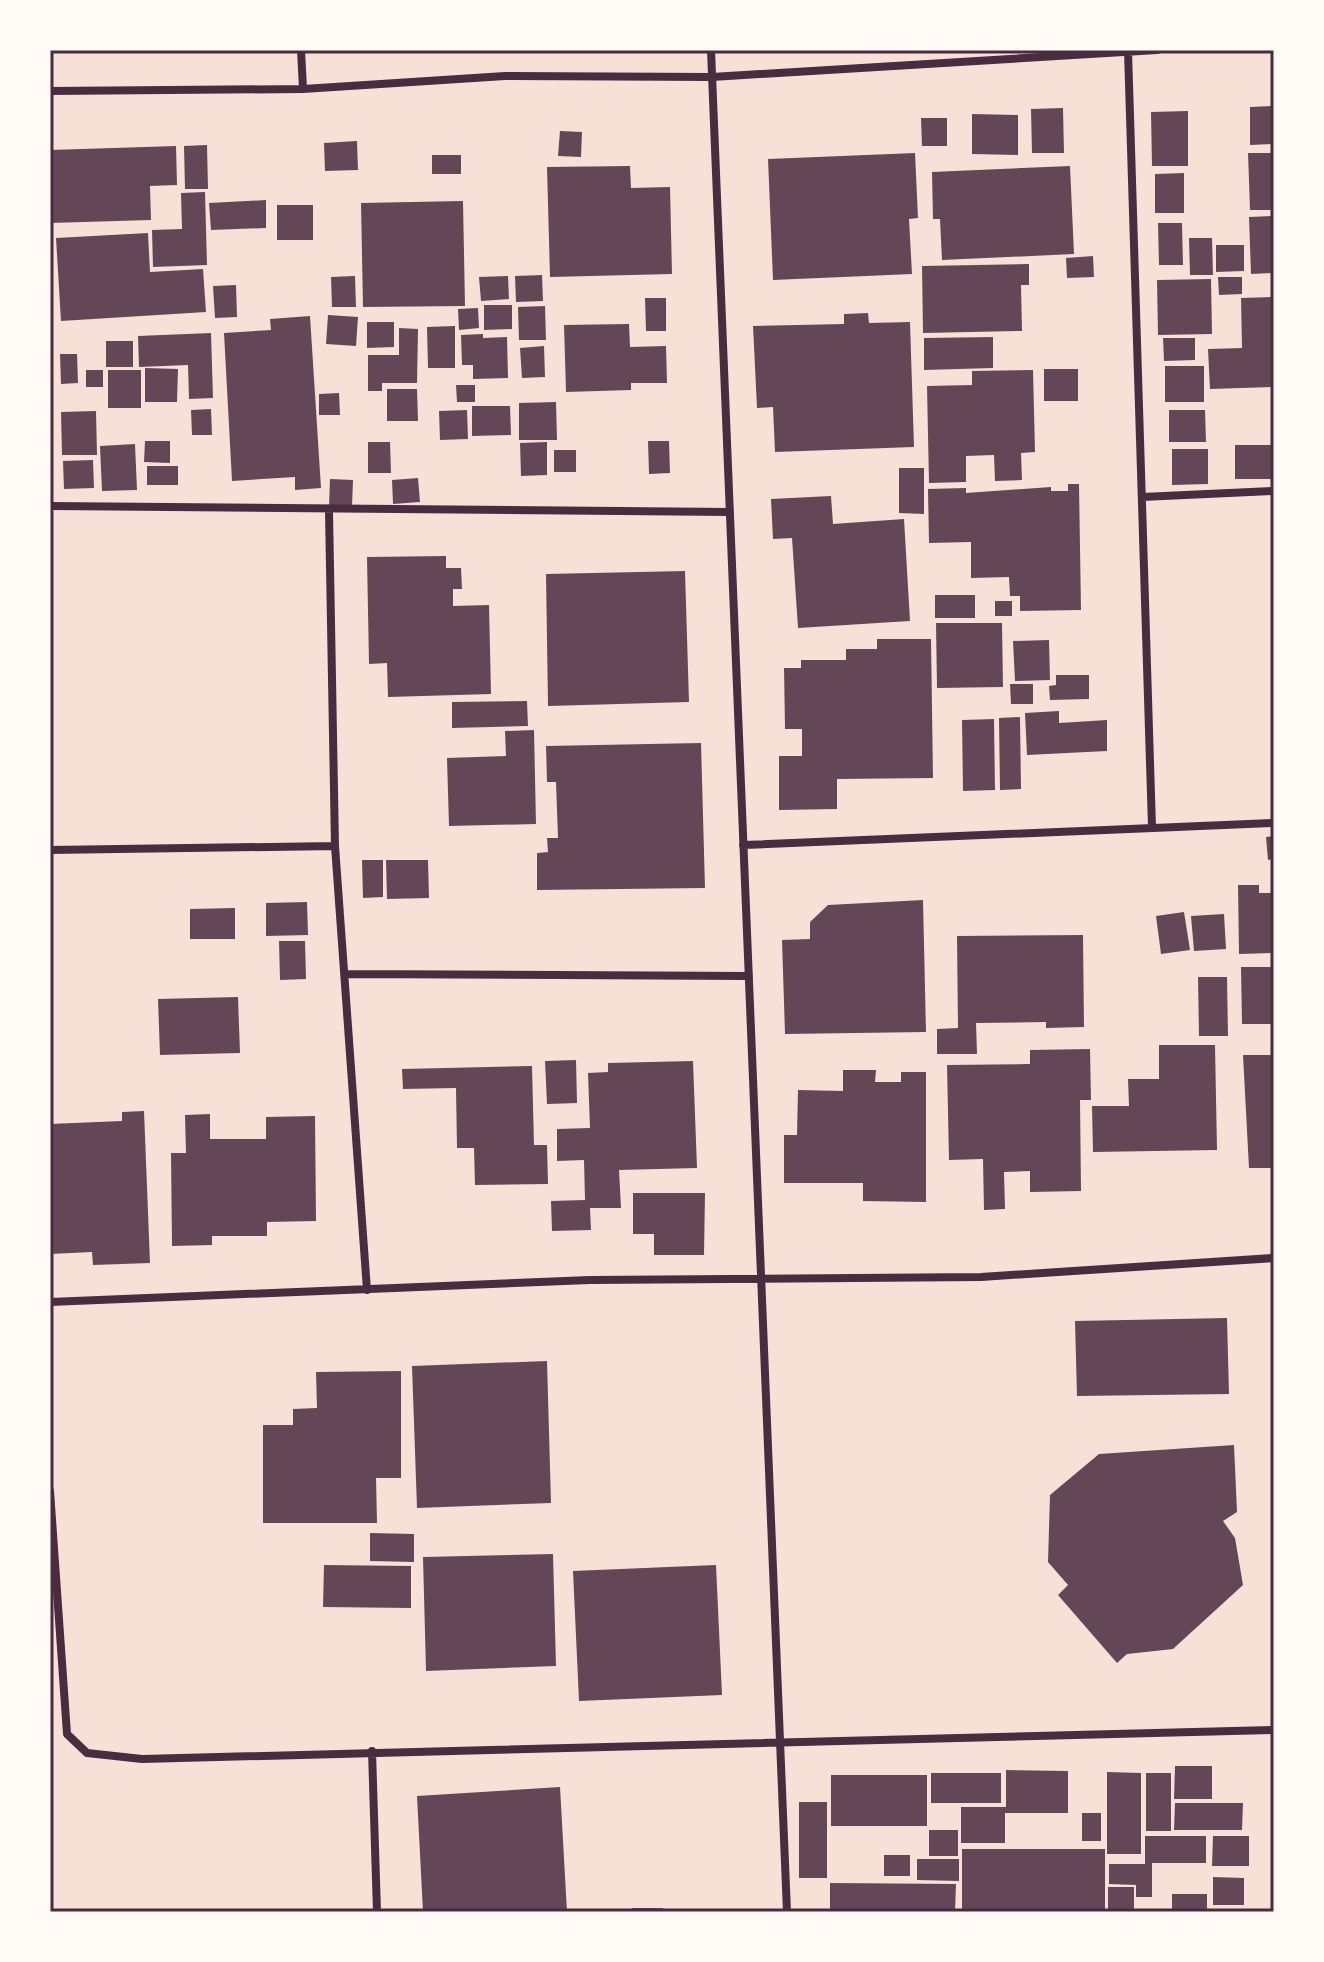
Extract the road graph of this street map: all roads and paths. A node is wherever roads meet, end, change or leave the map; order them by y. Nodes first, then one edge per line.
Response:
1 (301, 50) edge
2 (711, 50) edge
3 (1157, 50) edge
4 (1128, 51) edge
5 (712, 77) junction
6 (303, 89) junction
7 (50, 91) edge
8 (1274, 491) edge
9 (1142, 497) junction
10 (50, 506) edge
11 (329, 511) junction
12 (730, 512) junction
13 (1274, 823) edge
14 (1152, 827) junction
15 (743, 845) junction
16 (335, 846) junction
17 (50, 850) edge
18 (345, 974) junction
19 (749, 976) junction
20 (1274, 1258) edge
21 (761, 1279) junction
22 (367, 1290) junction
23 (50, 1302) edge
24 (50, 1491) edge
25 (1274, 1730) edge
26 (779, 1742) junction
27 (372, 1751) junction
28 (377, 1912) edge
29 (787, 1912) edge

1 - 6 street
2 - 5 street
3 - 4 street
4 - 5 street
4 - 9 street
5 - 6 street
5 - 12 street
6 - 7 street
8 - 9 street
9 - 14 street
10 - 11 street
11 - 12 street
11 - 16 street
12 - 15 street
13 - 14 street
14 - 15 street
15 - 19 street
16 - 17 street
16 - 18 street
18 - 19 street
18 - 22 street
19 - 21 street
20 - 21 street
21 - 22 street
21 - 26 street
22 - 23 street
24 - 27 street
25 - 26 street
26 - 27 street
26 - 29 street
27 - 28 street

